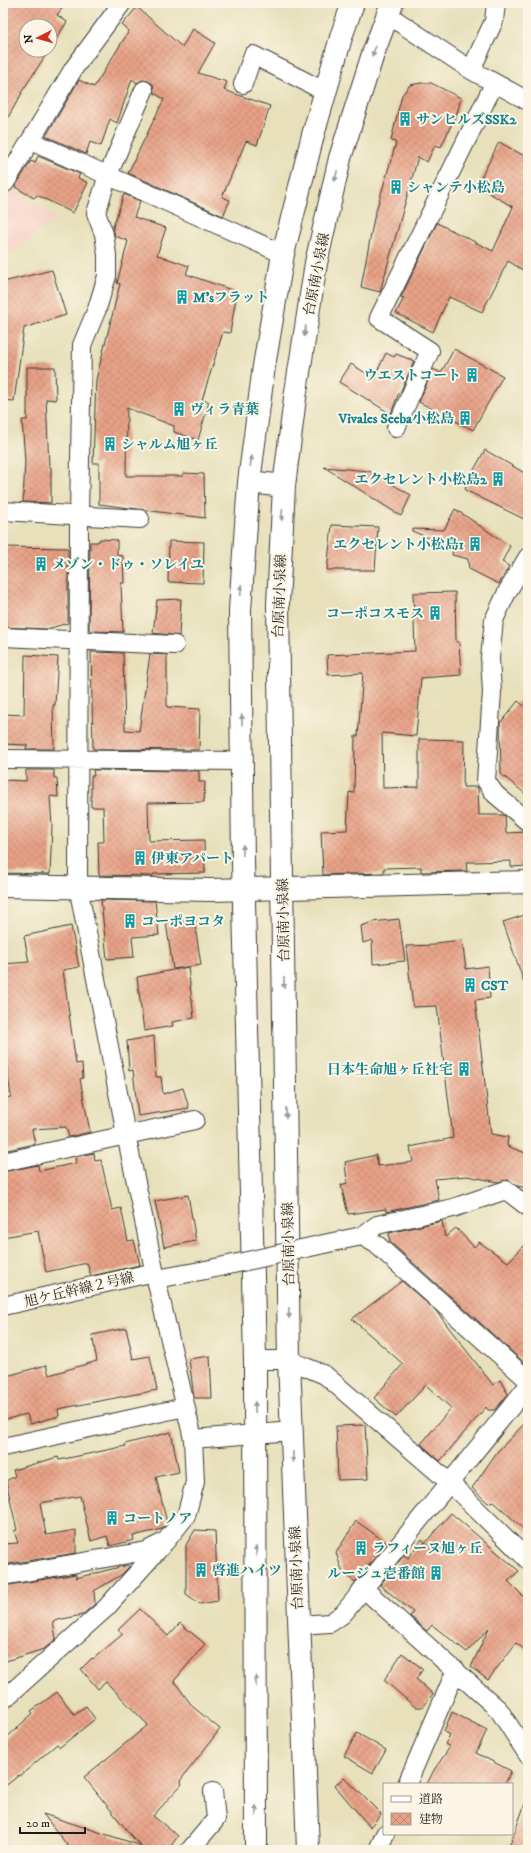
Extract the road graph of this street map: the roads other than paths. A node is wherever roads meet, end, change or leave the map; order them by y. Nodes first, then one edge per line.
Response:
1 (122, 3) edge
2 (353, 3) edge
3 (496, 3) edge
4 (384, 7) edge
5 (471, 70) junction
6 (243, 84) dead end
7 (494, 84) junction
8 (144, 90) dead end
9 (326, 92) junction
10 (528, 101) edge
11 (31, 141) junction
12 (108, 176) junction
13 (5, 183) dead end
14 (283, 254) junction
15 (396, 428) dead end
16 (249, 482) junction
17 (284, 486) junction
18 (3, 511) edge
19 (79, 516) junction
20 (140, 519) dead end
21 (528, 556) edge
22 (3, 637) edge
23 (79, 640) junction
24 (175, 646) dead end
25 (3, 759) edge
26 (79, 760) junction
27 (242, 761) junction
28 (528, 822) edge
29 (528, 882) edge
30 (3, 886) edge
31 (78, 886) junction
32 (282, 888) junction
33 (244, 889) junction
34 (195, 1120) dead end
35 (126, 1134) junction
36 (3, 1162) edge
37 (528, 1208) edge
38 (362, 1236) junction
39 (155, 1276) junction
40 (3, 1306) edge
41 (255, 1360) junction
42 (289, 1360) junction
43 (528, 1380) edge
44 (528, 1386) edge
45 (185, 1407) junction
46 (292, 1431) junction
47 (255, 1434) junction
48 (193, 1439) junction
49 (3, 1447) edge
50 (450, 1483) junction
51 (165, 1542) junction
52 (528, 1560) edge
53 (3, 1576) edge
54 (363, 1588) junction
55 (298, 1625) junction
56 (456, 1670) junction
57 (3, 1700) edge
58 (528, 1755) edge
59 (407, 1783) edge
60 (213, 1791) dead end
61 (385, 1835) edge
62 (190, 1850) edge
63 (256, 1850) edge
64 (308, 1850) edge
65 (378, 1850) edge

1 - 11 street
2 - 9 street
3 - 5 street
4 - 5 street
4 -> 17 street, 台原南小泉線
5 - 7 street
6 - 9 street
7 - 10 street
7 - 15 street
8 - 12 street
9 - 14 street
11 - 12 street
11 - 13 street
12 - 14 street
12 - 19 street
16 -> 14 street
16 - 17 street
27 -> 16 street
17 -> 32 street, 台原南小泉線
18 - 19 street
19 - 20 street
19 - 23 street
21 - 28 street
22 - 23 street
23 - 24 street
23 - 26 street
25 - 26 street
26 - 27 street
26 - 31 street
33 -> 27 street
29 - 32 street
30 - 31 street
31 - 33 street
31 - 35 street
32 - 33 street
32 -> 42 street, 台原南小泉線
33 - 41 street
34 - 35 street
35 - 36 street
35 - 39 street
37 - 38 street
38 - 39 street, 旭ケ丘幹線２号線, bridge
38 - 43 street
39 - 40 street, 旭ケ丘幹線２号線
39 - 45 street
41 - 42 street
47 -> 41 street
42 - 46 street, 台原南小泉線
42 - 50 street
44 - 50 street
45 - 48 street
45 - 49 street
46 - 47 street
46 -> 55 street, 台原南小泉線
47 - 48 street
63 -> 47 street
48 - 51 street
50 - 52 street
50 - 54 street
51 - 53 street
51 - 57 street
54 - 55 street
54 - 56 street
55 - 64 street, 台原南小泉線
56 - 58 street
56 - 59 street
60 - 62 street
61 - 65 street

